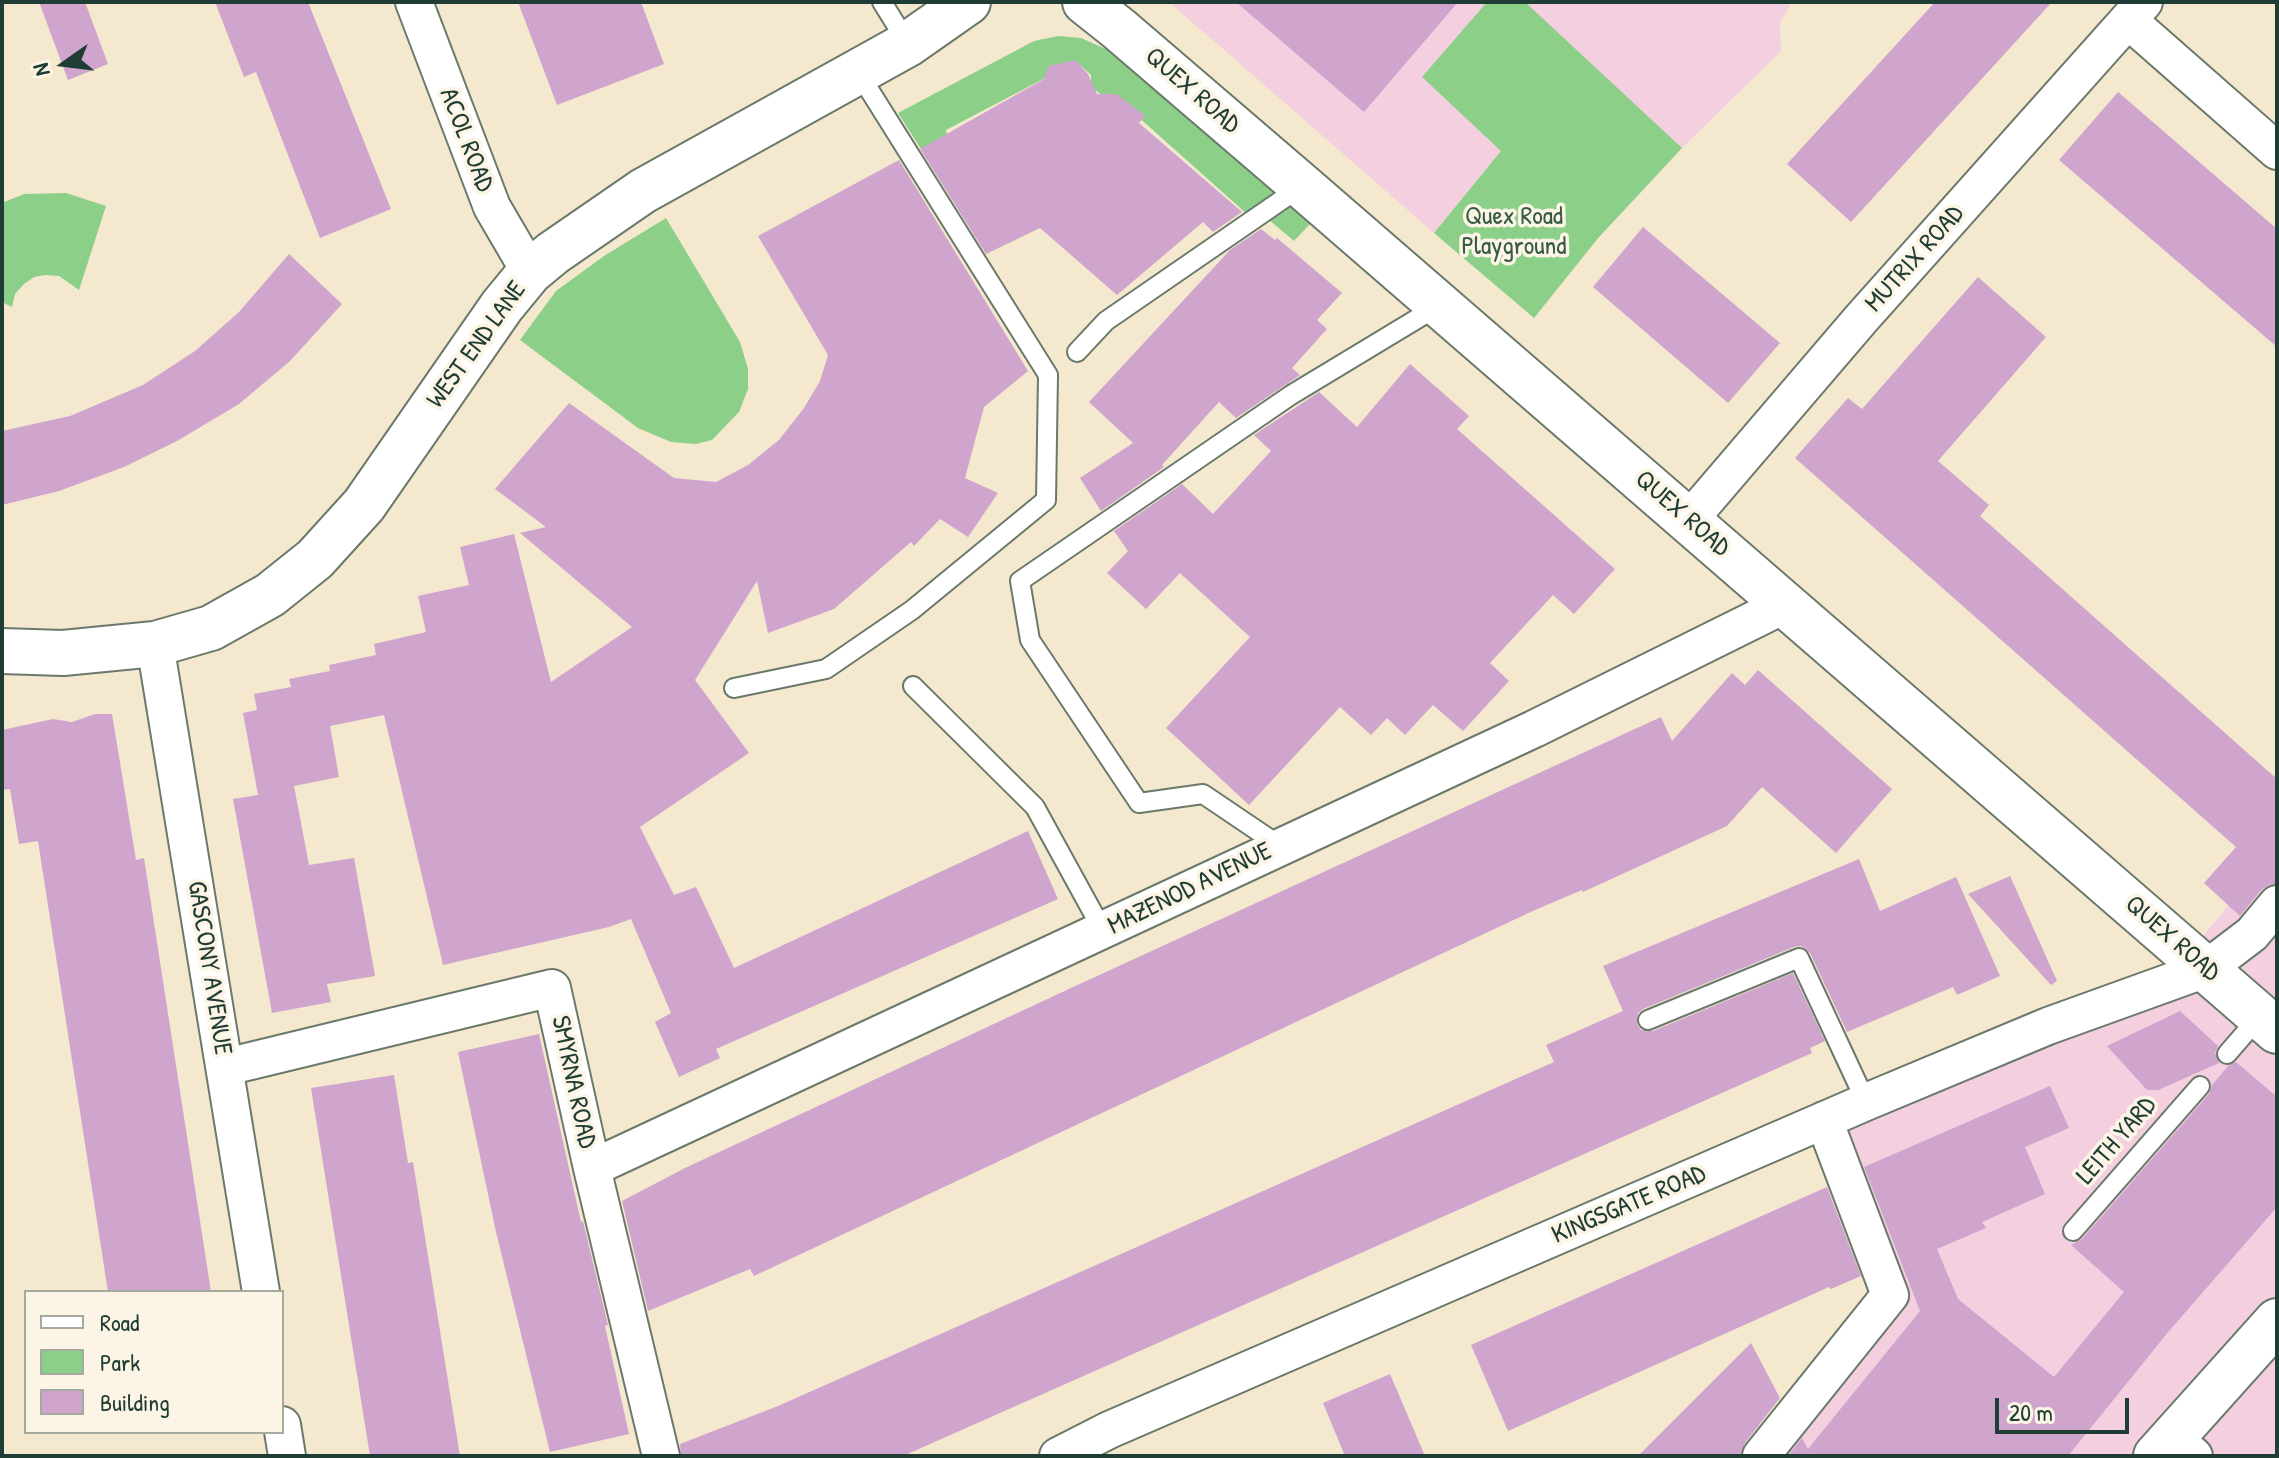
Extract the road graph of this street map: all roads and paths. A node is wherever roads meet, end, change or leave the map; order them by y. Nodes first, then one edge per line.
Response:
1 (414, 2) edge
2 (882, 2) edge
3 (968, 2) edge
4 (1085, 2) edge
5 (2136, 11) edge
6 (908, 44) junction
7 (858, 72) junction
8 (2277, 151) edge
9 (1302, 186) junction
10 (530, 272) junction
11 (1440, 305) junction
12 (1077, 352) dead end
13 (1689, 520) junction
14 (1786, 604) junction
15 (155, 644) junction
16 (2, 651) edge
17 (913, 686) dead end
18 (734, 688) dead end
19 (1280, 846) junction
20 (2277, 904) edge
21 (1103, 931) junction
22 (2206, 969) junction
23 (1648, 1020) dead end
24 (2268, 1023) edge
25 (2227, 1054) dead end
26 (226, 1067) junction
27 (2200, 1086) dead end
28 (1866, 1102) junction
29 (1824, 1120) junction
30 (592, 1168) junction
31 (2073, 1231) dead end
32 (261, 1290) edge
33 (2277, 1321) edge
34 (283, 1434) edge
35 (2174, 1450) edge
36 (287, 1456) edge
37 (661, 1456) edge
38 (1058, 1456) edge
39 (1761, 1456) edge

1 - 10 street, ACOL ROAD
2 - 6 lane
3 - 6 main road, WEST END LANE
4 - 9 main road, QUEX ROAD
5 - 8 street
5 - 13 street, MUTRIX ROAD
6 - 7 main road, WEST END LANE
7 - 10 main road, WEST END LANE
7 - 18 lane
9 - 11 main road, QUEX ROAD
9 - 12 lane
10 - 15 main road, WEST END LANE
11 - 13 main road, QUEX ROAD
11 - 19 lane
13 - 14 main road, QUEX ROAD
14 - 19 street, MAZENOD AVENUE
14 - 22 main road, QUEX ROAD
15 - 16 main road, WEST END LANE
15 - 26 street, GASCONY AVENUE
17 - 21 lane
19 - 21 street, MAZENOD AVENUE
20 - 22 street, KINGSGATE ROAD
21 - 30 street, MAZENOD AVENUE
22 - 24 main road, QUEX ROAD
22 - 28 street, KINGSGATE ROAD
23 - 28 lane
24 - 25 lane
26 - 30 street, SMYRNA ROAD
26 - 32 street, GASCONY AVENUE
27 - 31 lane, LEITH YARD
28 - 29 street, KINGSGATE ROAD
29 - 38 street, KINGSGATE ROAD
29 - 39 street
30 - 37 street, SMYRNA ROAD
33 - 35 main road
34 - 36 street

